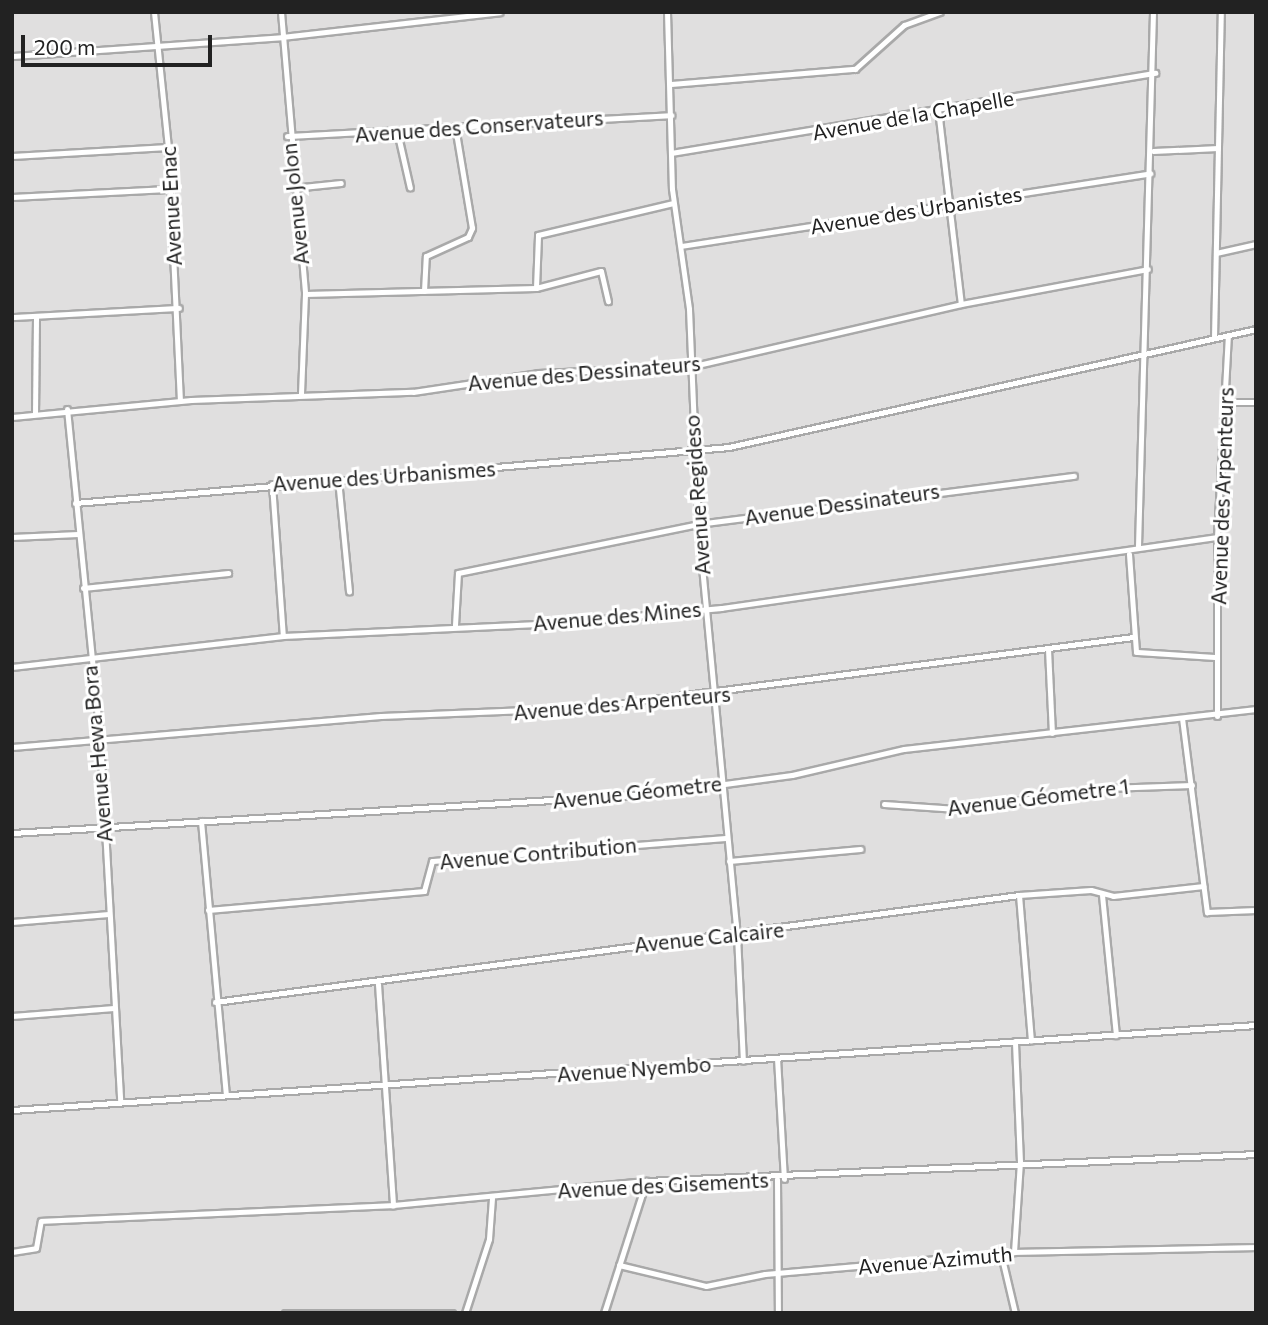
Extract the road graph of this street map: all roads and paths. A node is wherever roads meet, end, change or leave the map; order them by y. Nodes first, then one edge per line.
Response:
1 (154, 12) edge
2 (281, 12) edge
3 (500, 12) edge
4 (667, 12) edge
5 (940, 12) edge
6 (1153, 12) edge
7 (1221, 12) edge
8 (282, 37) junction
9 (160, 47) junction
10 (12, 55) edge
11 (1154, 73) junction
12 (671, 84) junction
13 (938, 109) junction
14 (671, 115) junction
15 (455, 126) junction
16 (397, 131) junction
17 (287, 136) junction
18 (168, 147) junction
19 (1218, 148) junction
20 (1153, 151) junction
21 (671, 153) junction
22 (12, 156) edge
23 (1150, 173) junction
24 (341, 183) dead end
25 (293, 188) junction
26 (410, 188) dead end
27 (168, 189) junction
28 (12, 197) edge
29 (673, 203) junction
30 (948, 205) junction
31 (1256, 244) edge
32 (681, 246) junction
33 (1216, 253) junction
34 (1148, 269) junction
35 (536, 288) junction
36 (424, 290) junction
37 (305, 294) junction
38 (608, 301) dead end
39 (961, 304) junction
40 (179, 308) junction
41 (36, 316) junction
42 (12, 317) edge
43 (1256, 329) edge
44 (1228, 335) junction
45 (1214, 338) junction
46 (1146, 352) junction
47 (689, 367) junction
48 (301, 395) junction
49 (180, 401) junction
50 (1226, 402) junction
51 (1256, 402) edge
52 (67, 409) junction
53 (35, 414) junction
54 (12, 418) edge
55 (694, 451) junction
56 (1074, 476) dead end
57 (338, 479) junction
58 (272, 484) junction
59 (75, 503) junction
60 (698, 524) junction
61 (78, 534) junction
62 (12, 537) edge
63 (1217, 537) junction
64 (1138, 546) junction
65 (1129, 554) junction
66 (228, 573) dead end
67 (83, 588) junction
68 (349, 591) dead end
69 (706, 609) junction
70 (455, 625) junction
71 (283, 636) junction
72 (1133, 637) junction
73 (1048, 649) junction
74 (1216, 657) junction
75 (89, 661) junction
76 (12, 667) edge
77 (713, 695) junction
78 (1256, 709) edge
79 (1217, 716) junction
80 (1182, 718) junction
81 (1052, 733) junction
82 (100, 739) junction
83 (12, 747) edge
84 (719, 784) junction
85 (1192, 785) junction
86 (884, 804) dead end
87 (201, 821) junction
88 (103, 826) junction
89 (12, 834) edge
90 (726, 838) junction
91 (859, 849) dead end
92 (729, 861) junction
93 (1203, 886) junction
94 (1019, 895) junction
95 (1102, 895) junction
96 (1256, 909) edge
97 (208, 910) junction
98 (109, 914) junction
99 (12, 922) edge
100 (737, 935) junction
101 (378, 984) junction
102 (215, 1002) junction
103 (114, 1008) junction
104 (12, 1016) edge
105 (1256, 1025) edge
106 (1116, 1035) junction
107 (1015, 1041) junction
108 (1031, 1041) junction
109 (777, 1058) junction
110 (743, 1061) junction
111 (380, 1087) junction
112 (226, 1095) junction
113 (120, 1100) junction
114 (12, 1110) edge
115 (1256, 1154) edge
116 (1020, 1162) junction
117 (780, 1179) junction
118 (646, 1181) junction
119 (492, 1198) junction
120 (393, 1205) junction
121 (1256, 1247) edge
122 (12, 1252) edge
123 (1014, 1252) junction
124 (1001, 1254) junction
125 (619, 1265) junction
126 (774, 1273) junction
127 (285, 1313) edge
128 (291, 1313) edge
129 (452, 1313) edge
130 (465, 1313) edge
131 (604, 1313) edge
132 (778, 1313) edge
133 (1015, 1313) edge

1 - 9 street, Avenue Enac
2 - 8 street, Avenue Jolon
3 - 8 street
4 - 12 street, Avenue Regideso
5 - 12 street
6 - 11 street
7 - 19 street
8 - 9 street
8 - 17 street, Avenue Jolon
9 - 10 street
9 - 18 street, Avenue Enac
11 - 13 street, Avenue de la Chapelle
11 - 20 street
12 - 14 street, Avenue Regideso
13 - 21 street, Avenue de la Chapelle
13 - 30 street
14 - 15 street, Avenue des Conservateurs
14 - 21 street, Avenue Regideso
15 - 16 street, Avenue des Conservateurs
15 - 36 street
16 - 17 street, Avenue des Conservateurs
16 - 26 street
17 - 25 street, Avenue Jolon
18 - 22 street
18 - 27 street, Avenue Enac
19 - 20 street
19 - 33 street
20 - 23 street
21 - 29 street, Avenue Regideso
23 - 30 street, Avenue des Urbanistes
23 - 34 street
24 - 25 street
25 - 37 street, Avenue Jolon
27 - 28 street
27 - 40 street, Avenue Enac
29 - 32 street, Avenue Regideso
29 - 35 street
30 - 32 street, Avenue des Urbanistes
30 - 39 street
31 - 33 street
32 - 47 street, Avenue Regideso
33 - 45 street
34 - 39 street, Avenue des Dessinateurs
34 - 46 street
35 - 36 street
35 - 38 street
36 - 37 street
37 - 48 street, Avenue Jolon
39 - 47 street, Avenue des Dessinateurs
40 - 41 street
40 - 49 street, Avenue Enac
41 - 42 street
41 - 53 street
43 - 44 street
44 - 45 street
44 - 50 street, Avenue des Arpenteurs
45 - 46 street
46 - 55 street
46 - 64 street
47 - 48 street, Avenue des Dessinateurs
47 - 55 street, Avenue Regideso
48 - 49 street, Avenue des Dessinateurs
49 - 52 street, Avenue des Dessinateurs
50 - 51 street
50 - 63 street, Avenue des Arpenteurs
52 - 53 street, Avenue des Dessinateurs
52 - 59 street, Avenue Hewa Bora
53 - 54 street, Avenue des Dessinateurs
55 - 57 street, Avenue des Urbanismes
55 - 60 street, Avenue Regideso
56 - 60 street, Avenue Dessinateurs
57 - 58 street, Avenue des Urbanismes
57 - 68 street
58 - 59 street, Avenue des Urbanismes
58 - 71 street
59 - 61 street, Avenue Hewa Bora
60 - 69 street, Avenue Regideso
60 - 70 street, Avenue Dessinateurs
61 - 62 street
61 - 67 street, Avenue Hewa Bora
63 - 64 street
63 - 74 street, Avenue des Arpenteurs
64 - 65 street
65 - 69 street, Avenue des Mines
65 - 72 street
66 - 67 street
67 - 75 street, Avenue Hewa Bora
69 - 70 street, Avenue des Mines
69 - 77 street, Avenue Regideso
70 - 71 street, Avenue des Mines
71 - 75 street, Avenue des Mines
72 - 73 street, Avenue des Arpenteurs
72 - 74 street
73 - 77 street, Avenue des Arpenteurs
73 - 81 street
74 - 79 street, Avenue des Arpenteurs
75 - 76 street, Avenue des Mines
75 - 82 street, Avenue Hewa Bora
77 - 82 street, Avenue des Arpenteurs
77 - 84 street, Avenue Regideso
78 - 79 street, Avenue Géometre
79 - 80 street, Avenue Géometre
80 - 81 street, Avenue Géometre
80 - 85 street
81 - 84 street, Avenue Géometre
82 - 83 street, Avenue des Arpenteurs
82 - 88 street, Avenue Hewa Bora
84 - 87 street, Avenue Géometre
84 - 90 street, Avenue Regideso
85 - 86 street, Avenue Géometre 1
85 - 93 street
87 - 88 street, Avenue Géometre
87 - 97 street
88 - 89 street, Avenue Géometre
88 - 98 street, Avenue Hewa Bora
90 - 92 street, Avenue Regideso
90 - 97 street, Avenue Contribution
91 - 92 street
92 - 100 street, Avenue Regideso
93 - 95 street, Avenue Calcaire
93 - 96 street
94 - 95 street, Avenue Calcaire
94 - 100 street, Avenue Calcaire
94 - 108 street
95 - 106 street
97 - 102 street
98 - 99 street
98 - 103 street, Avenue Hewa Bora
100 - 101 street, Avenue Calcaire
100 - 110 street, Avenue Regideso
101 - 102 street, Avenue Calcaire
101 - 111 street
102 - 112 street
103 - 104 street
103 - 113 street, Avenue Hewa Bora
105 - 106 street, Avenue Nyembo
106 - 108 street, Avenue Nyembo
107 - 108 street, Avenue Nyembo
107 - 109 street, Avenue Nyembo
107 - 116 street
109 - 110 street, Avenue Nyembo
109 - 117 street
110 - 111 street, Avenue Nyembo
111 - 112 street, Avenue Nyembo
111 - 120 street
112 - 113 street, Avenue Nyembo
113 - 114 street, Avenue Nyembo
115 - 116 street, Avenue des Gisements
116 - 117 street, Avenue des Gisements
116 - 123 street
117 - 118 street, Avenue des Gisements
117 - 126 street
118 - 119 street, Avenue des Gisements
118 - 125 street
119 - 120 street, Avenue des Gisements
119 - 130 street
120 - 122 street, Avenue des Gisements
121 - 123 street, Avenue Azimuth
123 - 124 street, Avenue Azimuth
124 - 126 street, Avenue Azimuth
124 - 133 street
125 - 126 street, Avenue Azimuth
125 - 131 street
126 - 132 street
127 - 128 street
128 - 129 street

